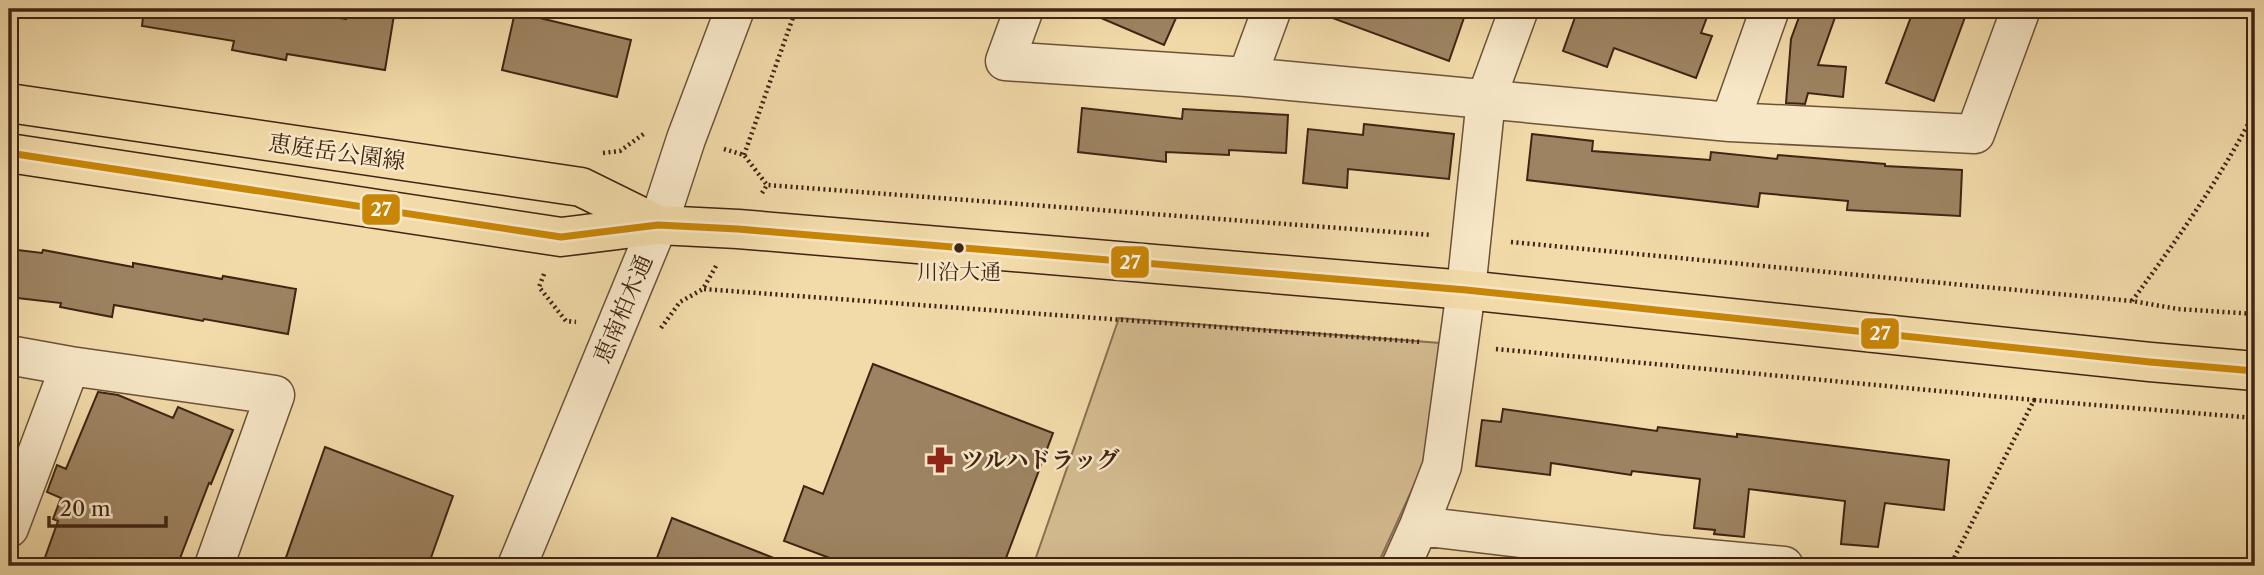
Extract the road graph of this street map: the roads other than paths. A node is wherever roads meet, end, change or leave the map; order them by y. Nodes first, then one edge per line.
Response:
1 (735, 9) edge
2 (1024, 9) edge
3 (1272, 9) edge
4 (1519, 9) edge
5 (1770, 9) edge
6 (2021, 9) edge
7 (1247, 77) junction
8 (1486, 99) junction
9 (9, 103) edge
10 (1730, 122) junction
11 (9, 153) edge
12 (658, 225) junction
13 (1466, 290) junction
14 (9, 355) edge
15 (70, 366) junction
16 (2255, 371) edge
17 (1419, 527) junction
18 (9, 528) edge
19 (1662, 561) edge
20 (214, 566) edge
21 (517, 566) edge
22 (1401, 566) edge
23 (1784, 566) edge

1 - 12 street, 恵南柏木通
2 - 7 street
3 - 7 street
4 - 8 street
5 - 10 street
6 - 10 street
7 - 8 street
8 - 10 street
8 - 13 street
9 - 12 main road, 恵庭岳公園線
11 - 12 main road, 恵庭岳公園線
12 - 13 main road, 恵庭岳公園線
12 - 21 street, 恵南柏木通
13 - 16 main road, 恵庭岳公園線
13 - 17 street
14 - 15 street
15 - 18 street
15 - 20 street
17 - 19 street
17 - 22 street
19 - 23 street

